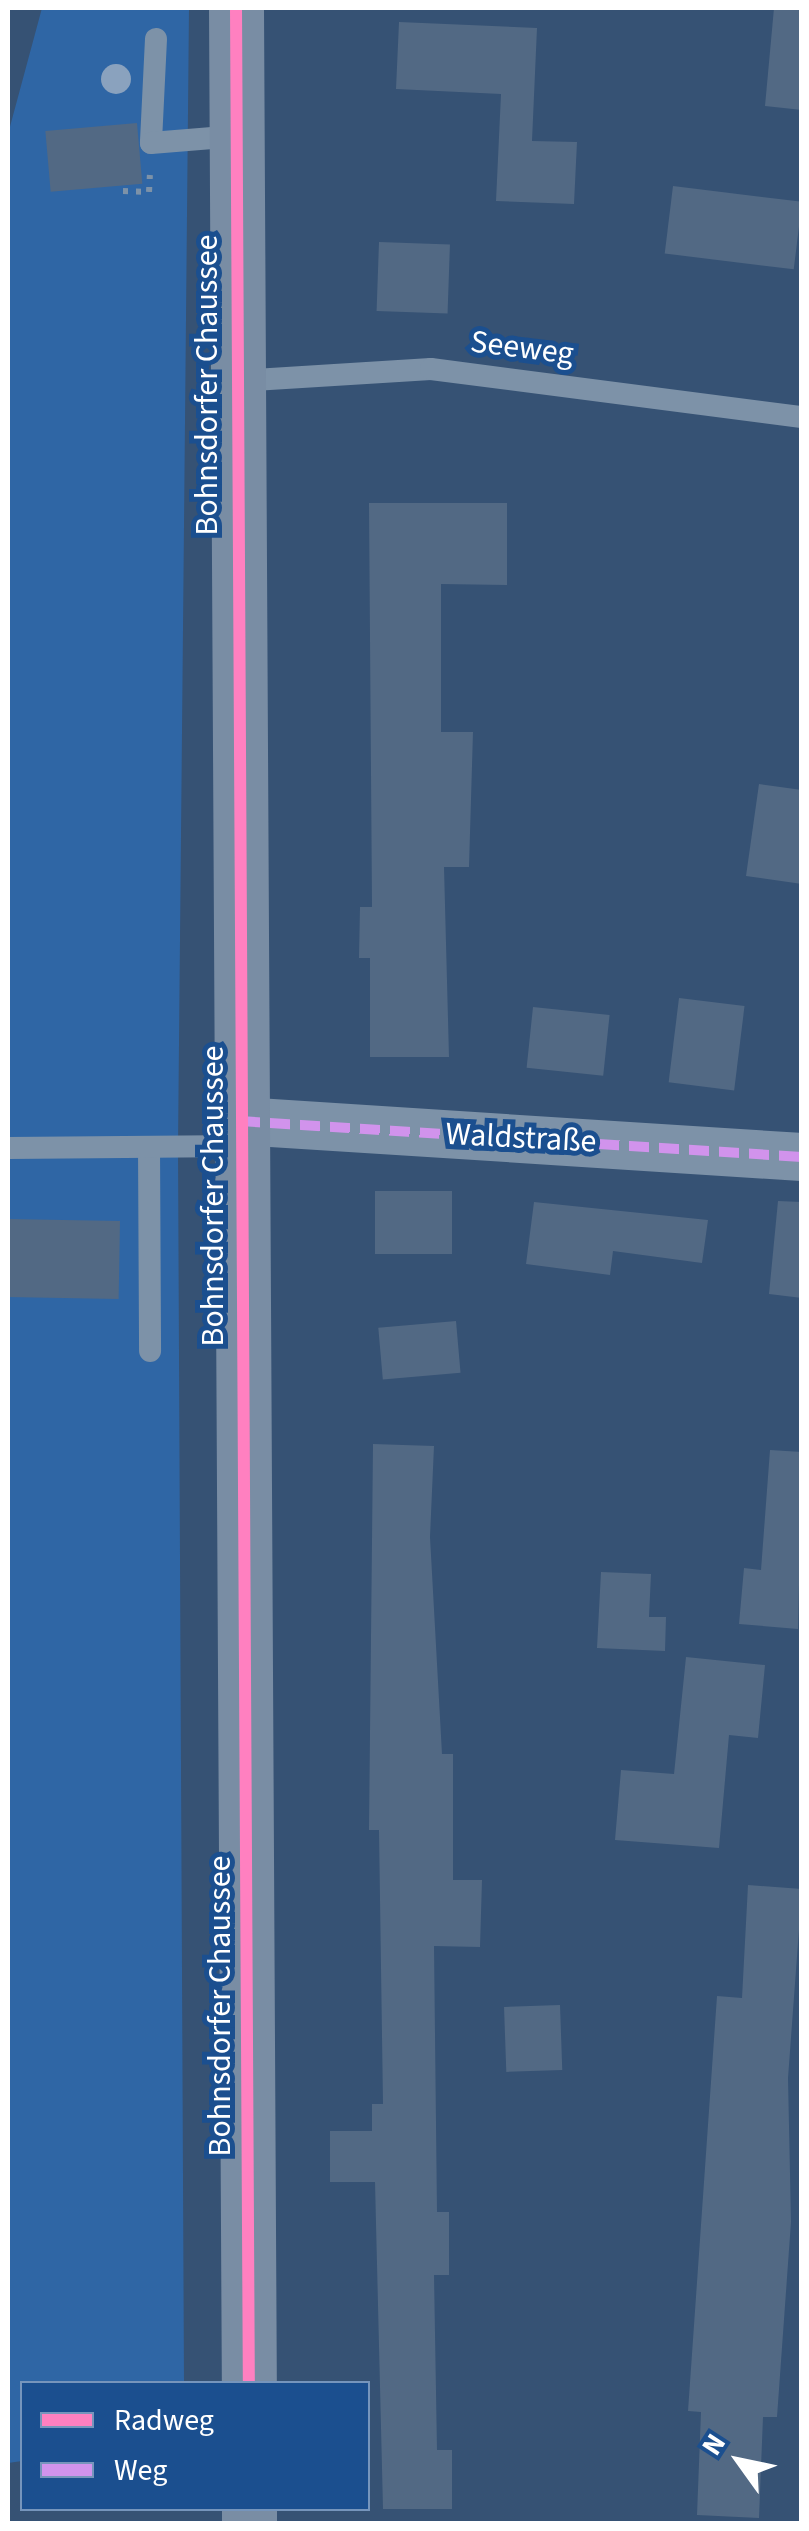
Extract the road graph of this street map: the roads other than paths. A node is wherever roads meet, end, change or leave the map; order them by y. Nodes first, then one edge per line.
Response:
1 (236, 8) edge
2 (156, 39) dead end
3 (237, 136) junction
4 (232, 382) junction
5 (802, 417) edge
6 (241, 1134) junction
7 (149, 1147) junction
8 (8, 1148) edge
9 (802, 1157) edge
10 (150, 1351) dead end
11 (249, 2381) edge

1 - 3 street, Bohnsdorfer Chaussee
2 - 3 lane
3 - 4 street, Bohnsdorfer Chaussee
4 - 5 lane, Seeweg
4 - 6 street, Bohnsdorfer Chaussee
6 - 7 lane, Bohnsdorfer Chaussee
6 - 9 street, Waldstraße
6 - 11 street, Bohnsdorfer Chaussee
7 - 8 lane, Bohnsdorfer Chaussee
7 - 10 lane

